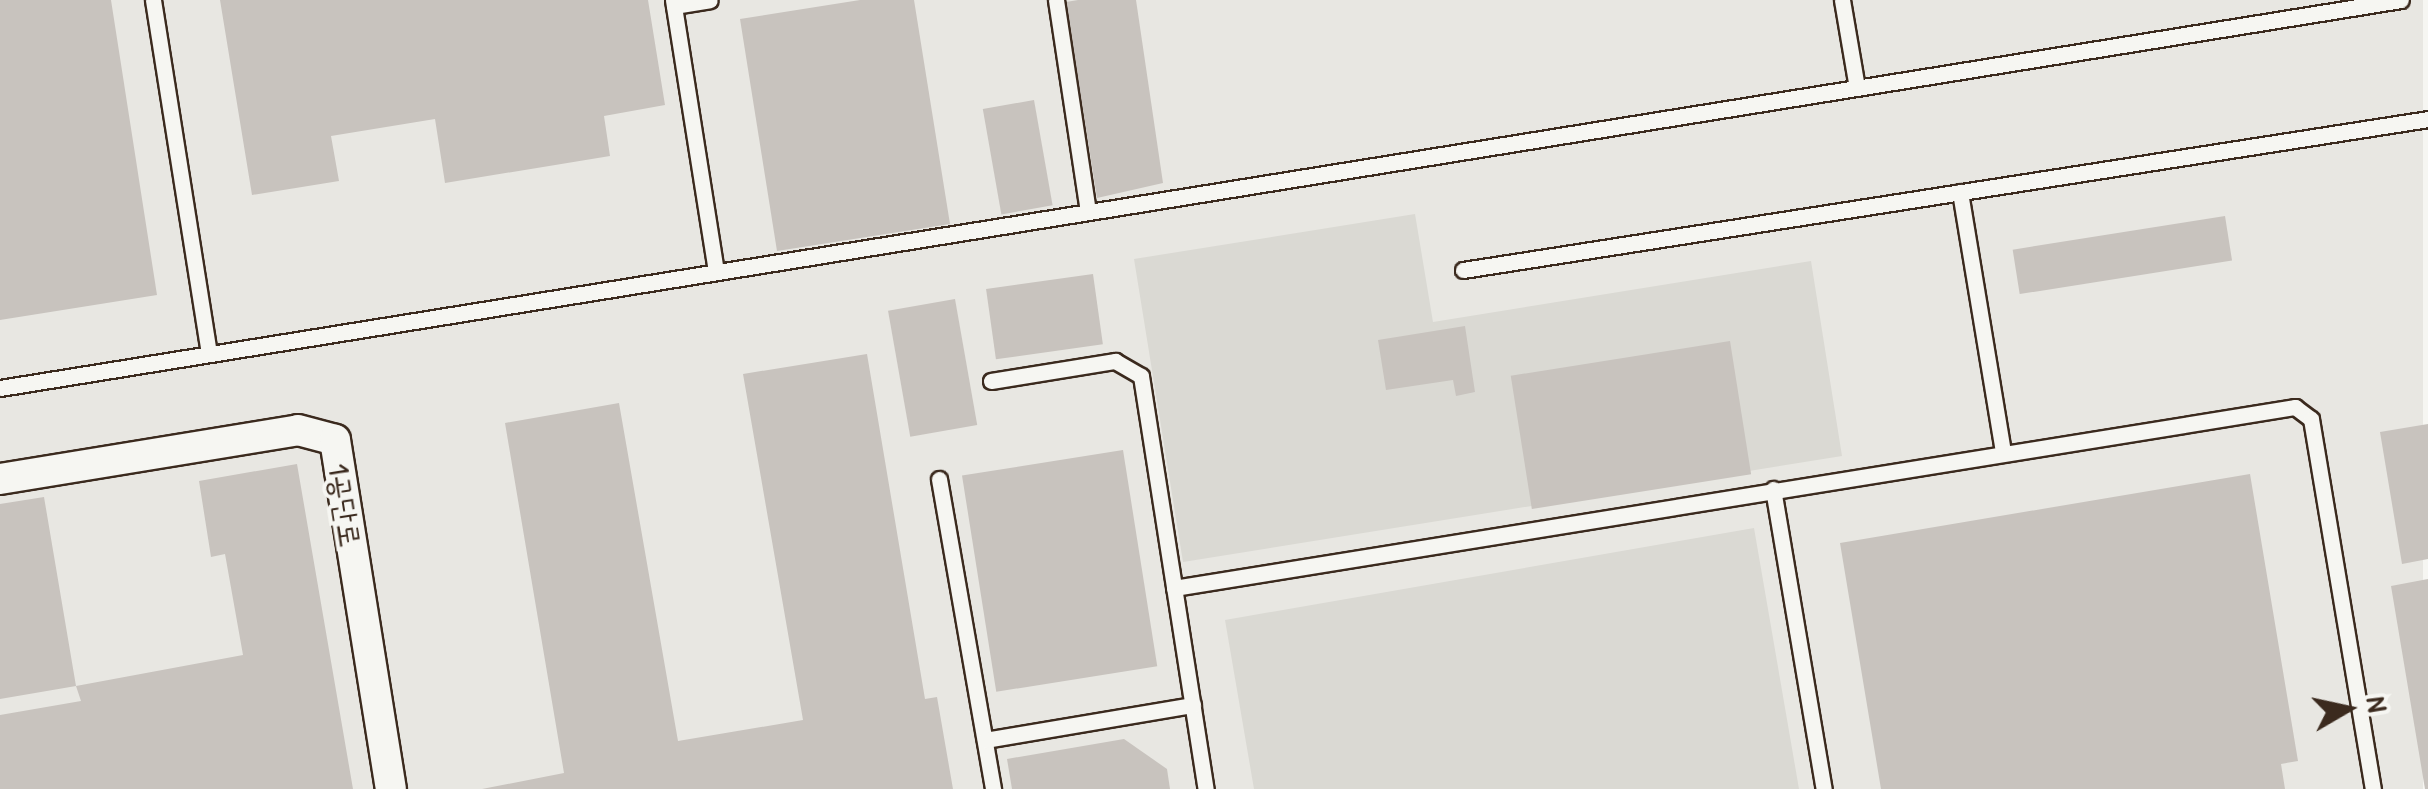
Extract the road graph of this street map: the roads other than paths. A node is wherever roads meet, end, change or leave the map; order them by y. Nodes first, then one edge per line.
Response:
1 (153, 0) edge
2 (710, 0) edge
3 (1056, 0) edge
4 (1842, 0) edge
5 (2400, 0) edge
6 (673, 3) edge
7 (1857, 88) junction
8 (2428, 119) edge
9 (1960, 192) junction
10 (1088, 212) junction
11 (1463, 270) dead end
12 (716, 272) junction
13 (209, 354) junction
14 (991, 381) dead end
15 (0, 388) edge
16 (2003, 451) junction
17 (0, 479) edge
18 (939, 479) dead end
19 (1773, 489) junction
20 (1174, 588) junction
21 (1193, 705) junction
22 (985, 740) junction
23 (392, 789) edge
24 (993, 789) edge
25 (1206, 789) edge
26 (1824, 789) edge
27 (2373, 789) edge

1 - 13 lane
2 - 6 lane
3 - 10 lane
4 - 7 lane
5 - 7 lane
6 - 12 lane
7 - 10 lane
8 - 9 lane
9 - 11 lane
9 - 16 lane
10 - 12 lane
12 - 13 lane
13 - 15 lane
14 - 20 lane
16 - 19 lane
16 - 27 lane
17 - 23 street, 1공단로
18 - 22 lane
19 - 20 lane
19 - 26 lane
20 - 21 lane
21 - 22 lane
21 - 25 lane
22 - 24 lane

